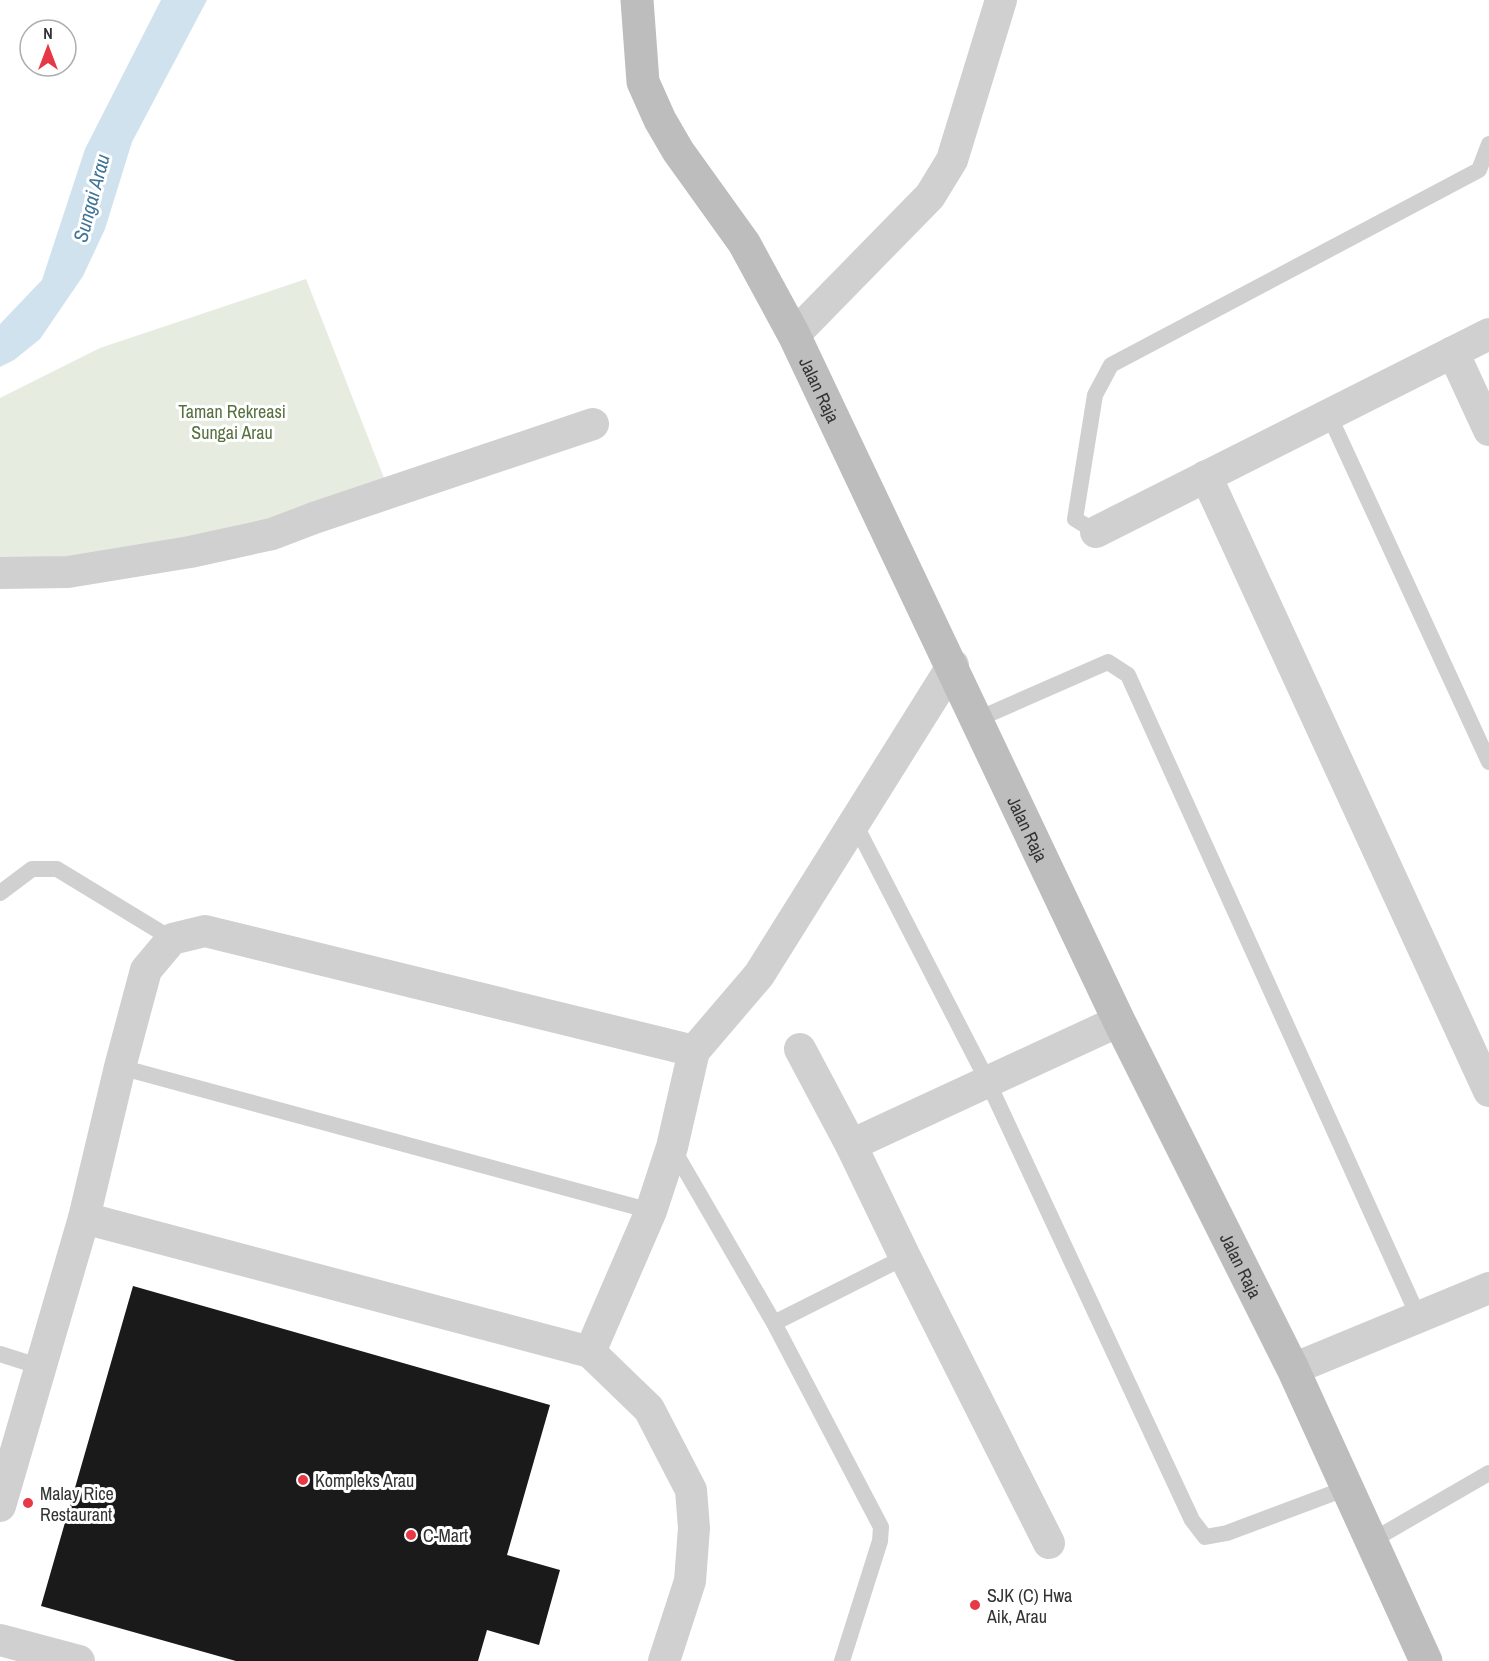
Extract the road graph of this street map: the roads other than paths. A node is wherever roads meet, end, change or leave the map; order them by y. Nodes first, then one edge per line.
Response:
1 (637, 0) edge
2 (1001, 0) edge
3 (1489, 144) edge
4 (1489, 334) edge
5 (795, 335) junction
6 (1453, 352) junction
7 (1329, 415) junction
8 (593, 424) dead end
9 (1489, 430) edge
10 (1206, 476) junction
11 (1096, 532) joint
12 (0, 573) edge
13 (952, 665) junction
14 (978, 719) junction
15 (1489, 762) edge
16 (854, 822) junction
17 (0, 893) edge
18 (172, 939) junction
19 (1119, 1021) junction
20 (800, 1049) dead end
21 (694, 1051) junction
22 (120, 1067) junction
23 (987, 1080) junction
24 (1489, 1091) edge
25 (851, 1145) junction
26 (672, 1147) junction
27 (651, 1211) junction
28 (84, 1218) junction
29 (905, 1257) junction
30 (1489, 1288) edge
31 (1419, 1318) junction
32 (774, 1323) junction
33 (590, 1352) junction
34 (0, 1354) edge
35 (41, 1367) junction
36 (1293, 1369) junction
37 (1489, 1473) edge
38 (1347, 1488) junction
39 (0, 1506) edge
40 (1373, 1540) junction
41 (1049, 1543) dead end
42 (0, 1640) edge
43 (80, 1661) edge
44 (664, 1661) edge
45 (842, 1661) edge
46 (1426, 1661) edge

1 - 5 street, Jalan Raja
2 - 5 street
3 - 11 lane
4 - 6 street
5 - 13 street, Jalan Raja
6 - 7 street
6 - 9 street
7 - 10 street
7 - 15 lane
8 - 12 street
10 - 11 street
10 - 24 street
13 - 14 street, Jalan Raja
13 - 16 street
14 - 19 street, Jalan Raja
14 - 31 lane
16 - 21 street
16 - 23 lane
17 - 18 lane
18 - 21 street
18 - 22 street
19 - 23 street
19 - 36 street, Jalan Raja
20 - 25 street
21 - 26 street
22 - 27 lane
22 - 28 street
23 - 25 street
23 - 38 lane
25 - 29 street
26 - 27 street
26 - 32 lane
27 - 33 street
28 - 33 street
28 - 35 street
29 - 32 lane
29 - 41 street
30 - 31 street
31 - 36 street
32 - 45 lane
33 - 44 street
34 - 35 lane
35 - 39 street
36 - 38 street, Jalan Raja
37 - 40 lane
38 - 40 street, Jalan Raja
40 - 46 street, Jalan Raja
42 - 43 street

